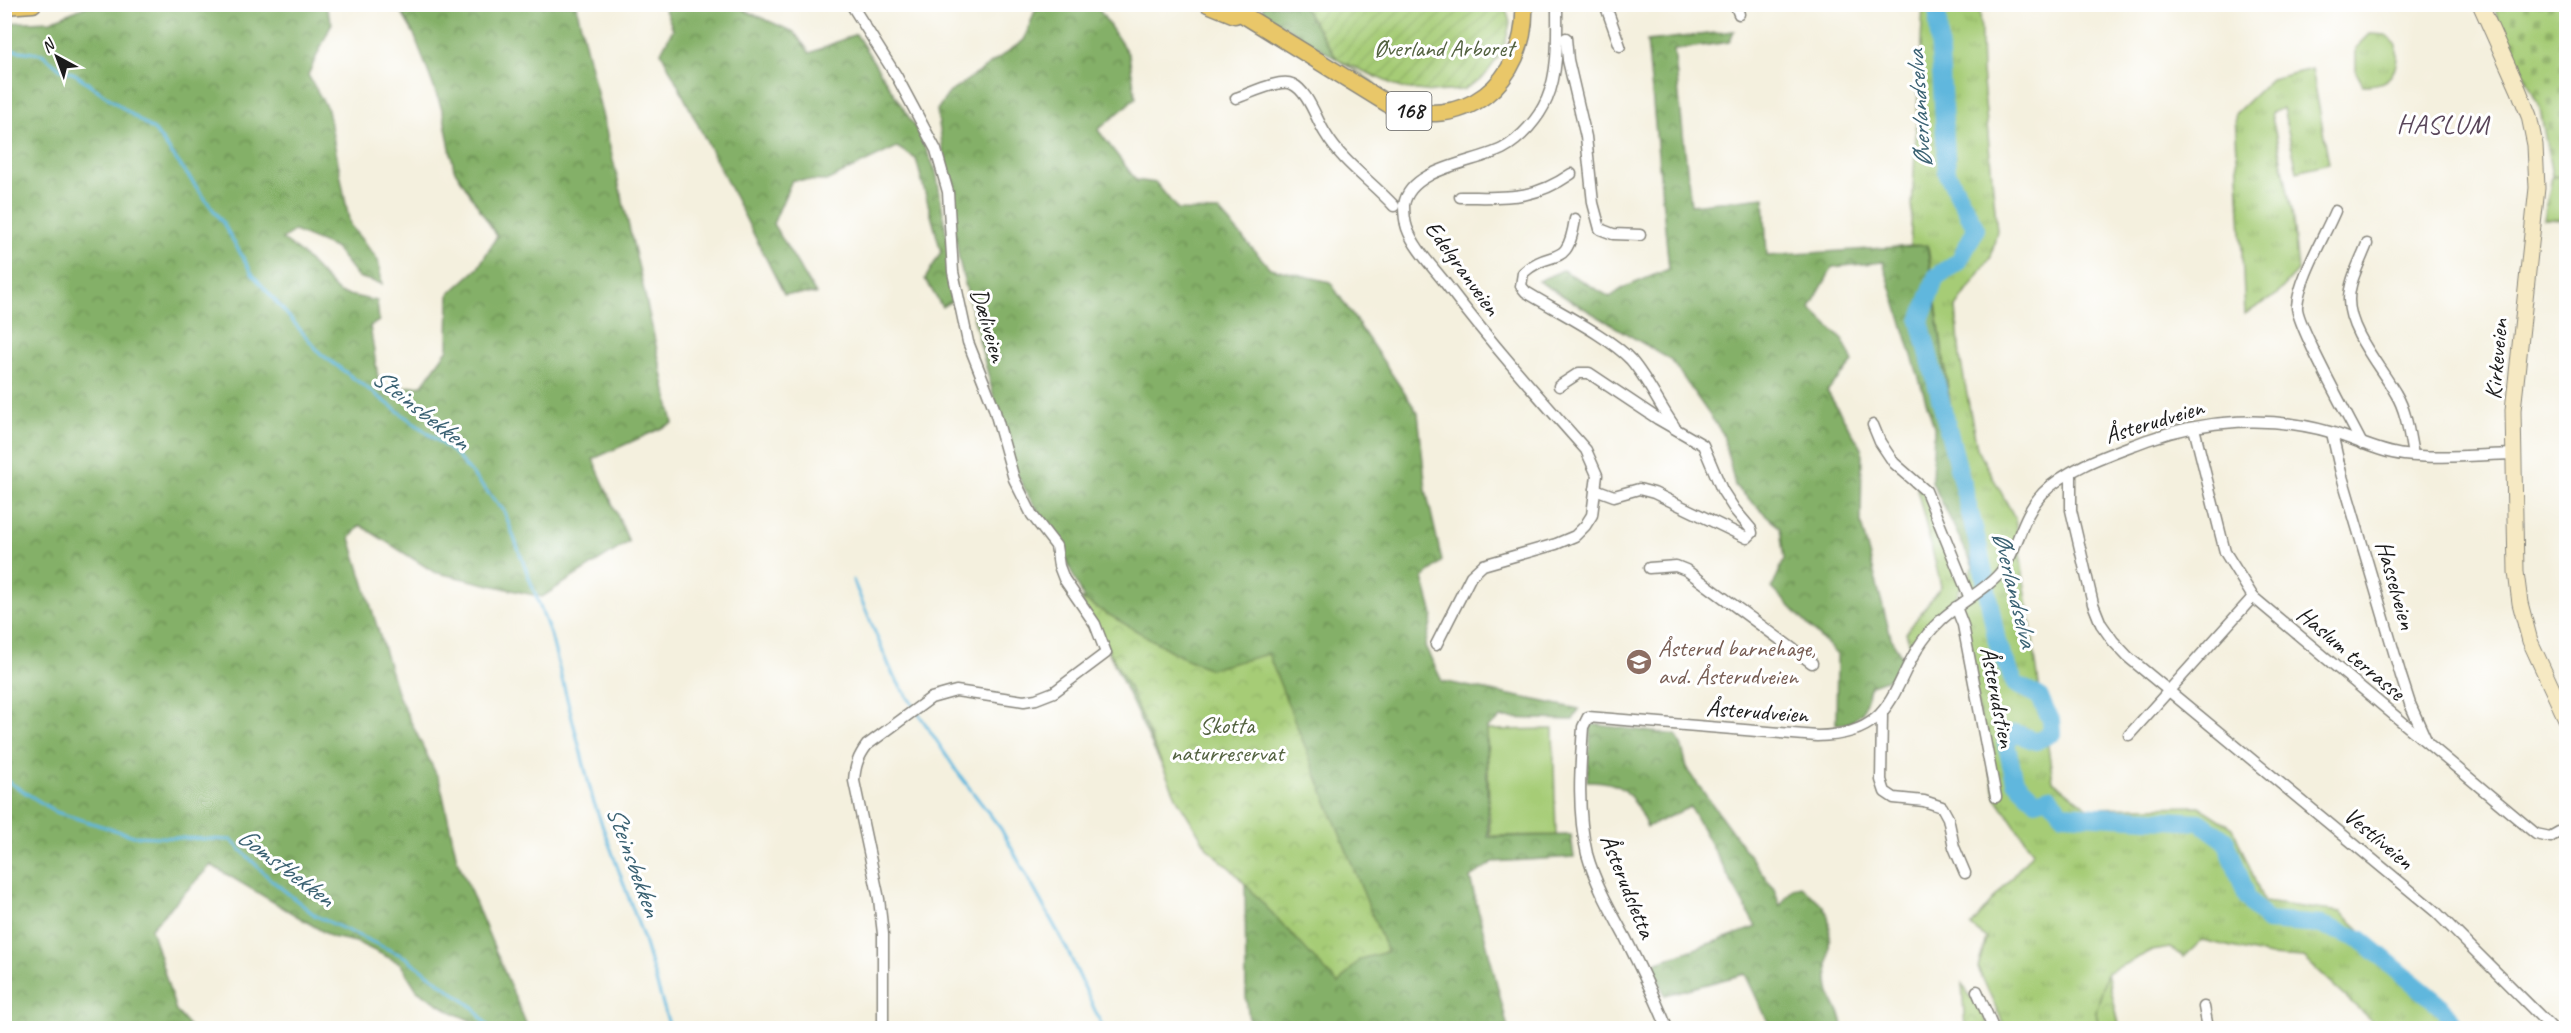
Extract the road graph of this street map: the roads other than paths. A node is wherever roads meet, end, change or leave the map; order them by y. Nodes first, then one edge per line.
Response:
1 (33, 4) edge
2 (850, 4) edge
3 (1208, 4) edge
4 (1226, 4) edge
5 (1524, 4) edge
6 (1557, 4) edge
7 (1605, 4) edge
8 (2481, 4) edge
9 (4, 6) edge
10 (1250, 20) junction
11 (1566, 38) dead end
12 (1620, 46) dead end
13 (1236, 98) dead end
14 (1571, 174) dead end
15 (1460, 197) dead end
16 (1394, 206) dead end
17 (2336, 211) dead end
18 (1575, 219) dead end
19 (1640, 234) dead end
20 (2367, 244) dead end
21 (1559, 386) dead end
22 (1873, 425) dead end
23 (2194, 428) junction
24 (1677, 430) junction
25 (2332, 433) junction
26 (2362, 444) junction
27 (2513, 454) junction
28 (2413, 456) junction
29 (2071, 473) junction
30 (1595, 489) junction
31 (1649, 568) dead end
32 (1969, 596) junction
33 (2253, 597) junction
34 (1956, 607) junction
35 (1436, 645) dead end
36 (1812, 663) dead end
37 (2170, 692) junction
38 (1882, 714) junction
39 (1588, 717) joint
40 (2566, 719) edge
41 (2129, 735) dead end
42 (2428, 745) junction
43 (1996, 796) dead end
44 (2566, 828) edge
45 (1965, 873) dead end
46 (1977, 991) dead end
47 (2204, 1007) dead end
48 (883, 1029) edge
49 (1667, 1029) edge
50 (1993, 1029) edge
51 (2208, 1029) edge
52 (2552, 1029) edge

1 - 9 main road
2 - 48 street, Dæliveien
3 - 10 main road, 168
4 - 10 main road, 168
5 - 10 main road, 168
6 - 30 street, Edelgranveien
7 - 12 street
8 - 27 main road, Kirkeveien
11 - 19 street
13 - 16 street, Edelgranveien
14 - 15 street
17 - 26 street
18 - 24 street
20 - 28 street
21 - 24 street
22 - 32 street
23 - 25 street, Åsterudveien
23 - 29 street, Åsterudveien
23 - 33 street, Haslum terrasse
24 - 30 street
25 - 26 street, Åsterudveien
25 - 42 street, Hasselveien
26 - 28 street, Åsterudveien
27 - 28 street, Åsterudveien
27 - 40 main road, Kirkeveien
29 - 32 street, Åsterudveien
29 - 37 street, Vestliveien
30 - 35 street, Edelgranveien
31 - 36 street
32 - 34 street, Åsterudveien
33 - 37 street
33 - 42 street, Haslum terrasse
34 - 38 street, Åsterudveien
34 - 43 street, Åsterudstien
37 - 41 street
37 - 52 street, Vestliveien
38 - 39 street, Åsterudveien
38 - 45 street, Åsterudveien
39 - 49 street, Åsterudsletta
42 - 44 street, Haslum terrasse
46 - 50 street
47 - 51 street

